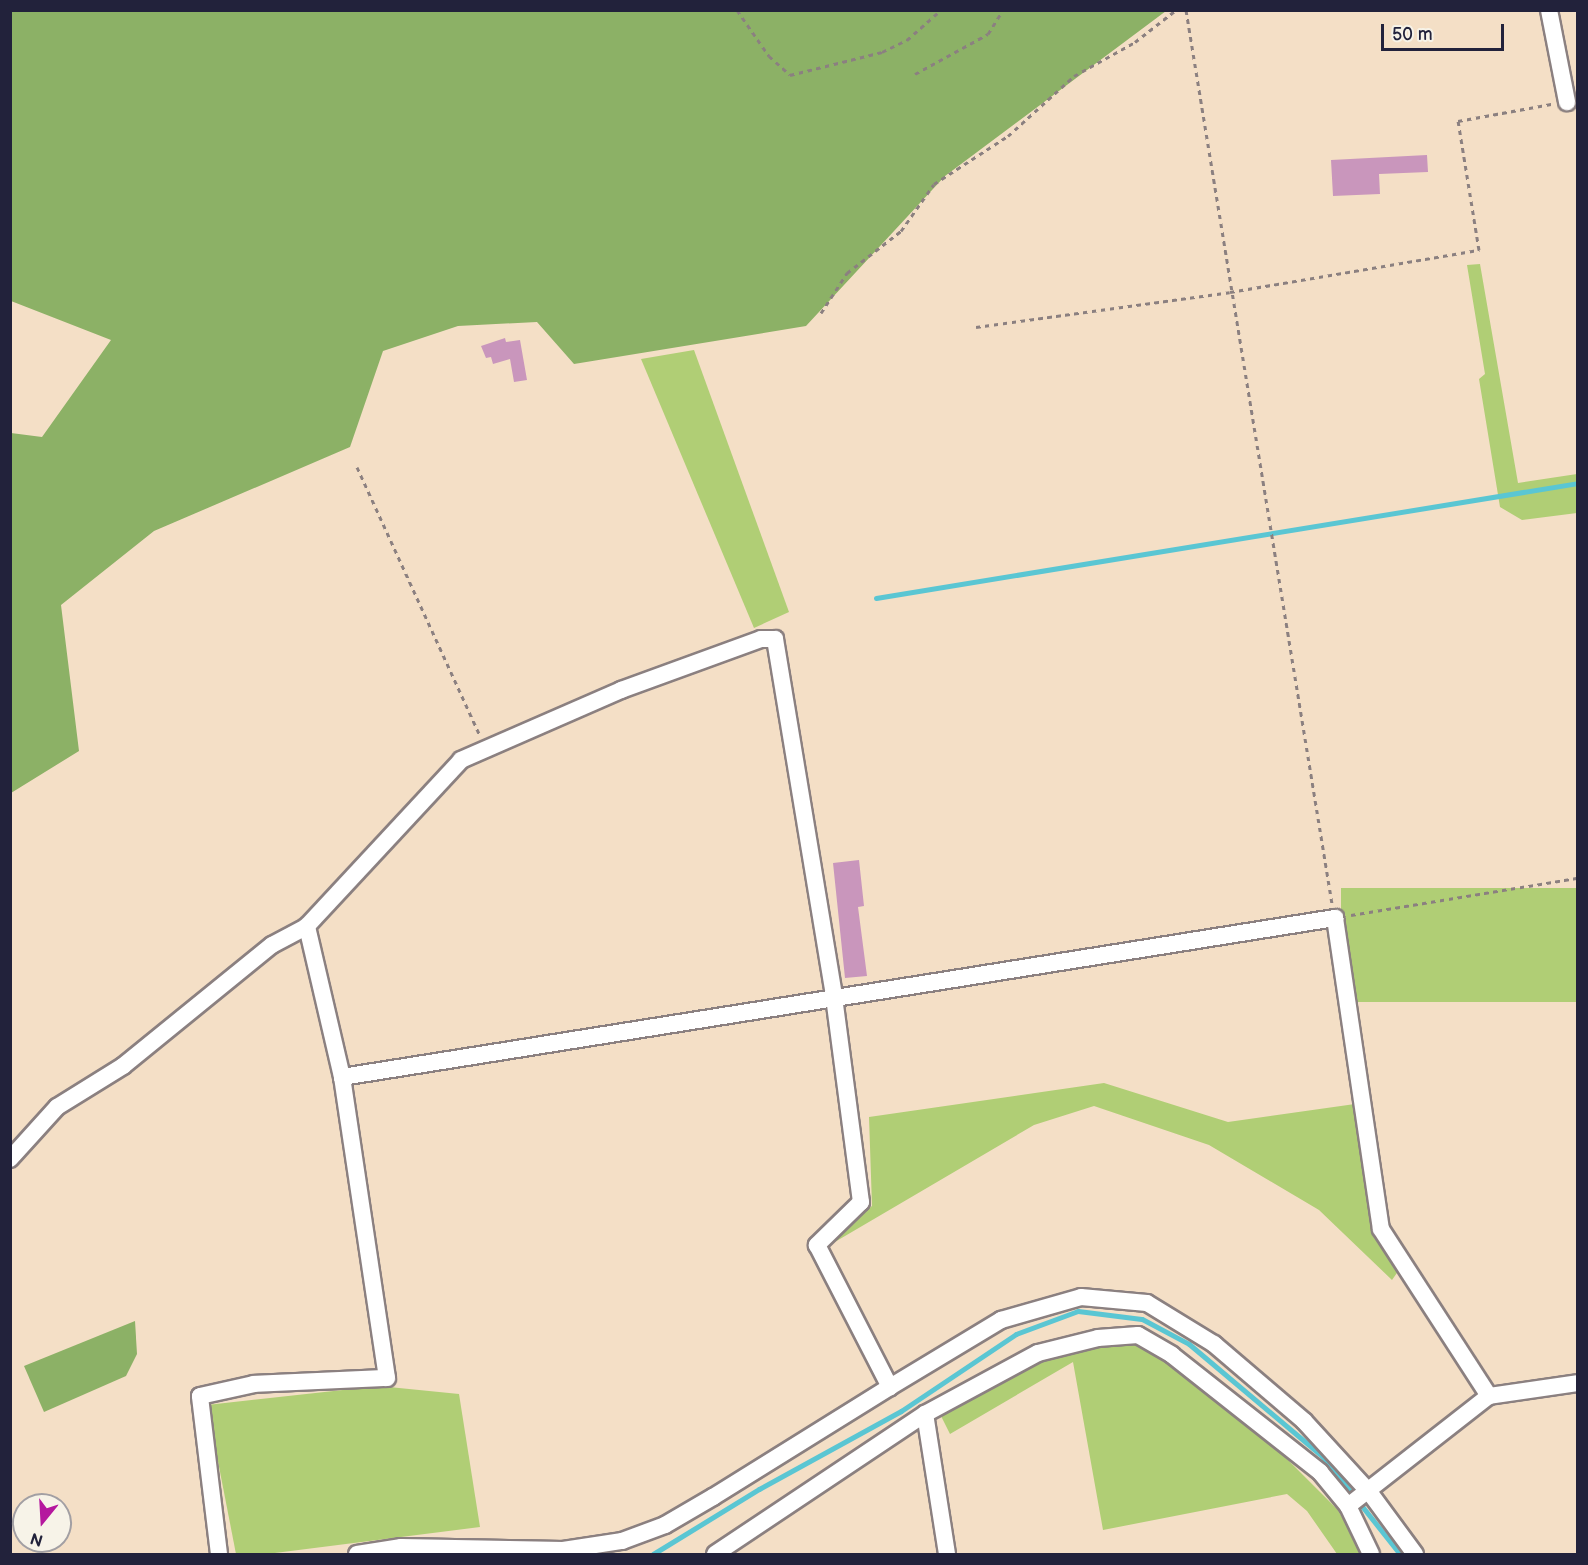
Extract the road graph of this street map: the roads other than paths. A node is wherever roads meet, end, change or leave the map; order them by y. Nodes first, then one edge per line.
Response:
1 (1549, 10) edge
2 (1567, 102) road end
3 (307, 926) junction
4 (834, 997) junction
5 (342, 1077) junction
6 (10, 1159) edge
7 (1578, 1383) edge
8 (890, 1388) junction
9 (1489, 1396) junction
10 (925, 1414) junction
11 (1370, 1492) junction
12 (1348, 1506) junction
13 (219, 1554) edge
14 (357, 1554) edge
15 (715, 1554) edge
16 (947, 1554) edge
17 (1371, 1554) edge
18 (1415, 1554) edge

1 - 2 street
3 - 4 street
3 - 5 street
3 - 6 street
4 - 5 street
4 - 8 street
4 - 9 street
5 - 13 street
7 - 9 street
8 - 11 street
8 - 14 street
9 - 11 street
10 - 12 street
10 - 15 street
10 - 16 street
11 - 12 street
11 - 18 street
12 - 17 street

